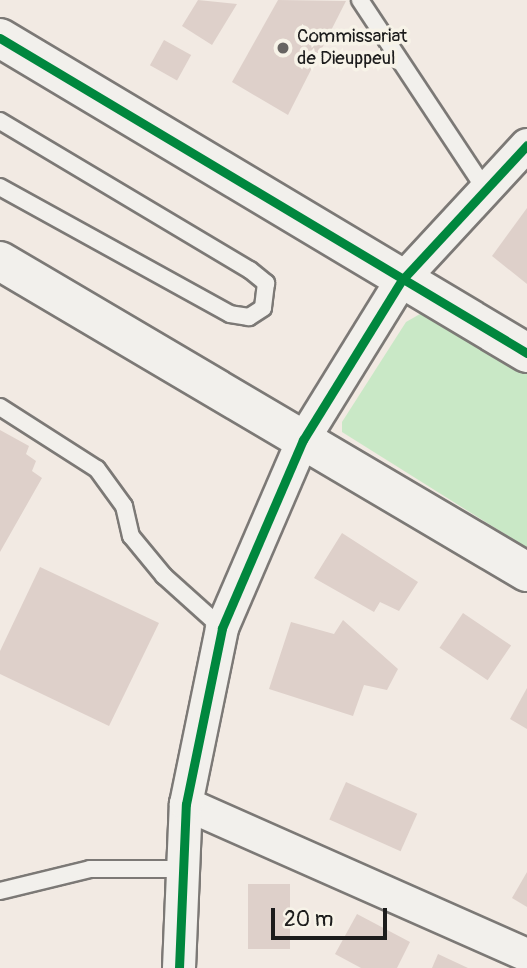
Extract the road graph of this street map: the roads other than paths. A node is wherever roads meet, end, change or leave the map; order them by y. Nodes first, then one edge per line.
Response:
1 (360, 0) edge
2 (0, 38) edge
3 (0, 121) edge
4 (527, 145) edge
5 (0, 187) edge
6 (485, 188) junction
7 (0, 261) edge
8 (402, 280) junction
9 (527, 354) edge
10 (0, 407) edge
11 (303, 440) junction
12 (527, 572) edge
13 (222, 628) junction
14 (186, 804) junction
15 (181, 869) junction
16 (0, 891) edge
17 (527, 955) edge
18 (179, 968) edge

1 - 6 lane
2 - 8 street
3 - 5 lane
4 - 6 street
6 - 8 street
7 - 11 street
8 - 9 street
8 - 11 street
10 - 13 lane
11 - 12 street
11 - 13 street
13 - 14 street
14 - 15 street
14 - 17 street
15 - 16 lane
15 - 18 street

